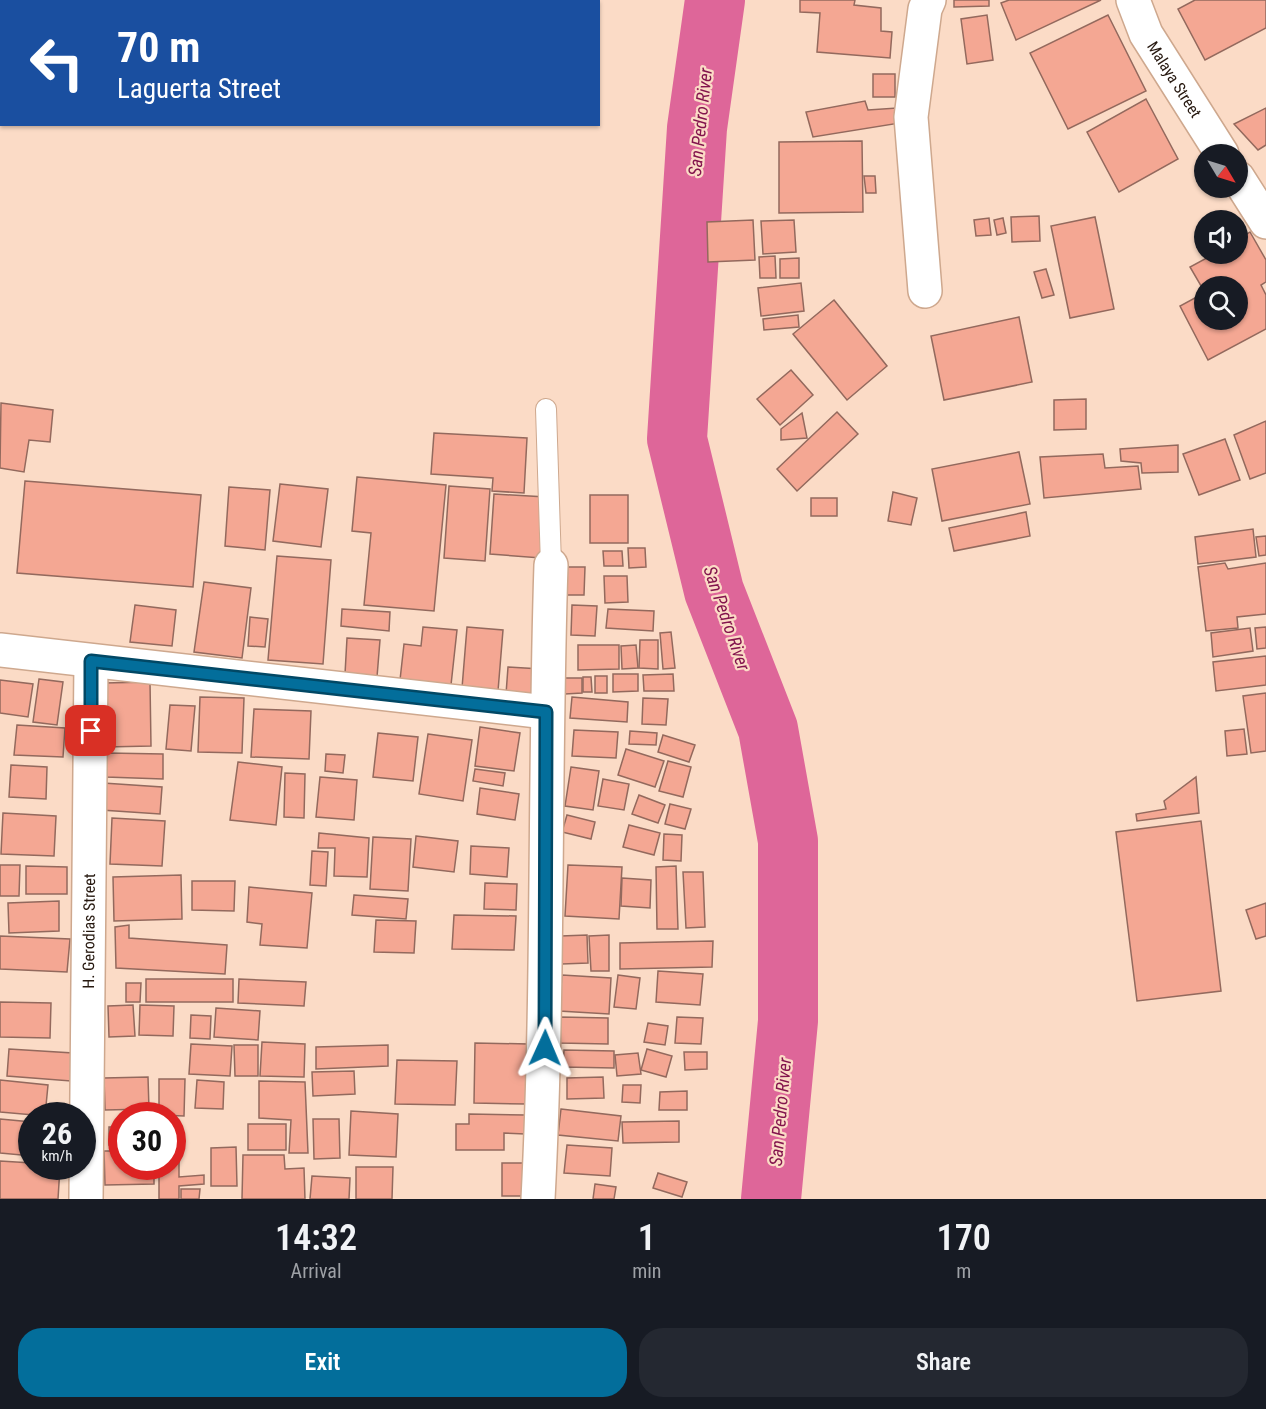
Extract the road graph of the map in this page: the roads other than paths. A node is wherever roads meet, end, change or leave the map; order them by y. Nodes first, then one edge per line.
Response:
1 (929, 0) edge
2 (1134, 0) edge
3 (1216, 144) edge
4 (1248, 194) edge
5 (1266, 222) edge
6 (925, 291) dead end
7 (546, 409) dead end
8 (551, 565) joint
9 (0, 650) edge
10 (91, 661) junction
11 (546, 712) junction
12 (86, 1199) edge
13 (537, 1199) edge

1 - 6 street
2 - 3 street, Malaya Street
4 - 5 street
7 - 8 lane
8 - 11 street
9 - 10 street
10 - 11 street
10 - 12 street, H. Gerodias Street
11 - 13 street

